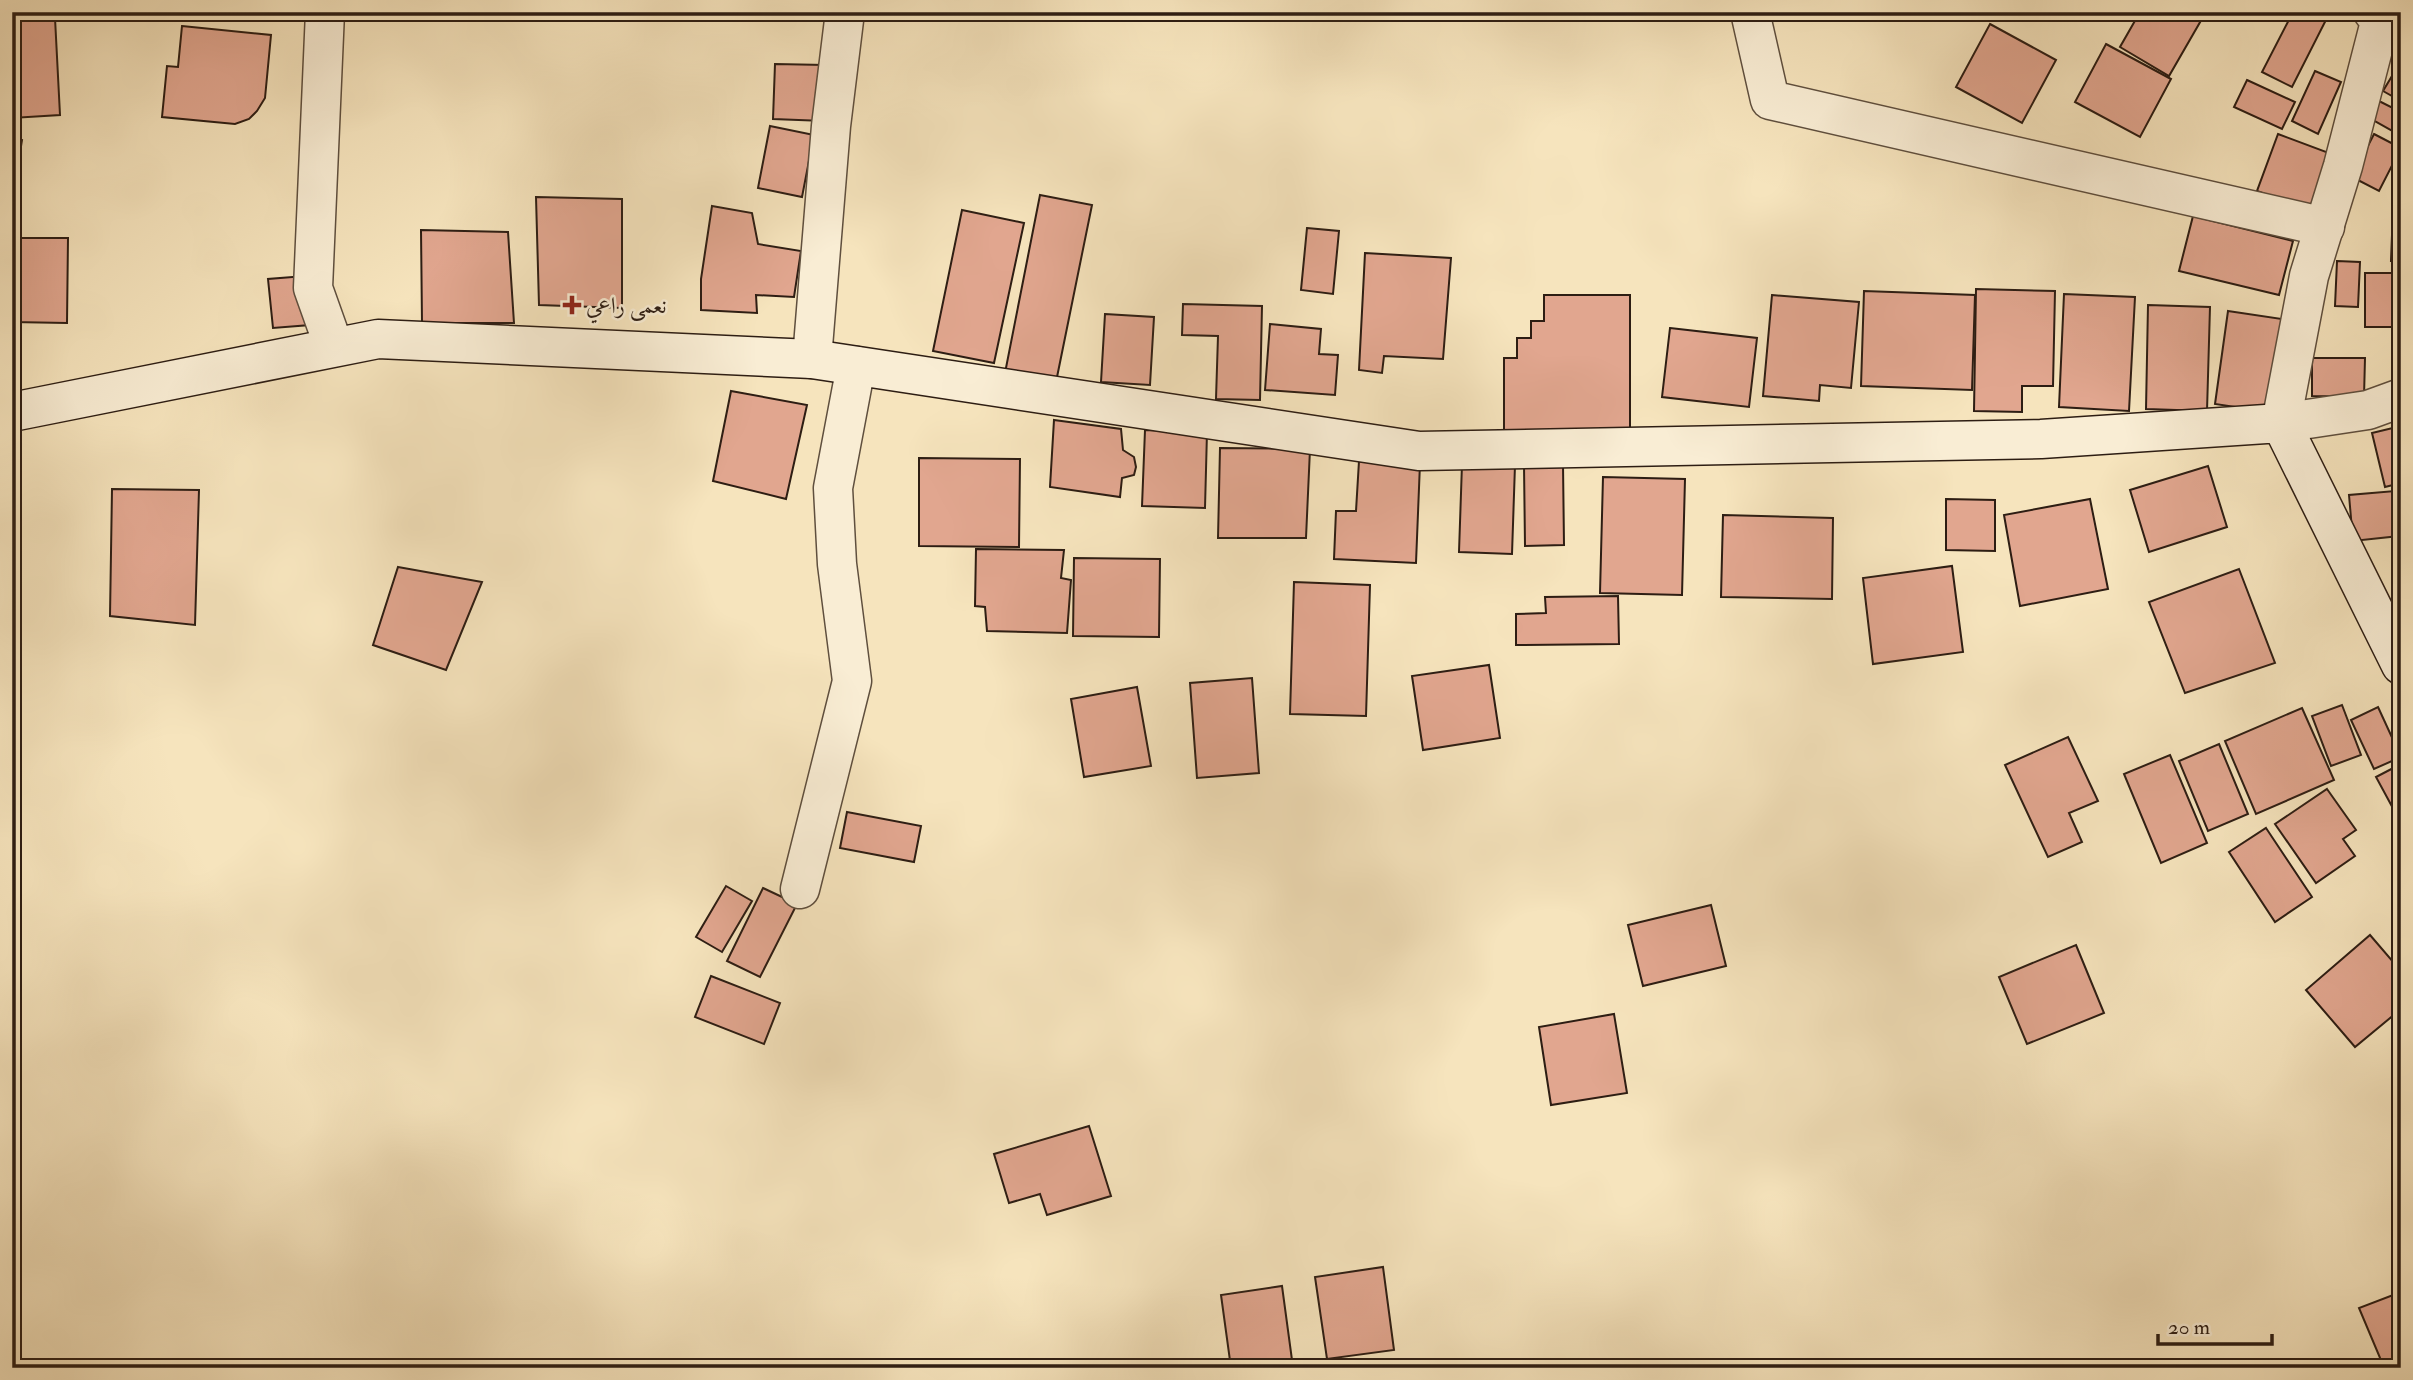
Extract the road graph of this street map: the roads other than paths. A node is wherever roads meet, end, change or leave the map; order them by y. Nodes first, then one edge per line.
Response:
1 (325, 12) edge
2 (845, 12) edge
3 (1750, 12) edge
4 (2373, 12) edge
5 (2325, 226) junction
6 (334, 347) junction
7 (812, 359) junction
8 (856, 366) junction
9 (2401, 398) edge
10 (12, 412) edge
11 (2281, 423) junction
12 (2401, 665) edge
13 (800, 889) dead end

1 - 6 street
2 - 7 street
3 - 5 street
4 - 5 street
5 - 11 street
6 - 7 street
6 - 10 street
7 - 8 street
8 - 11 street
8 - 13 street
9 - 11 street
11 - 12 street

